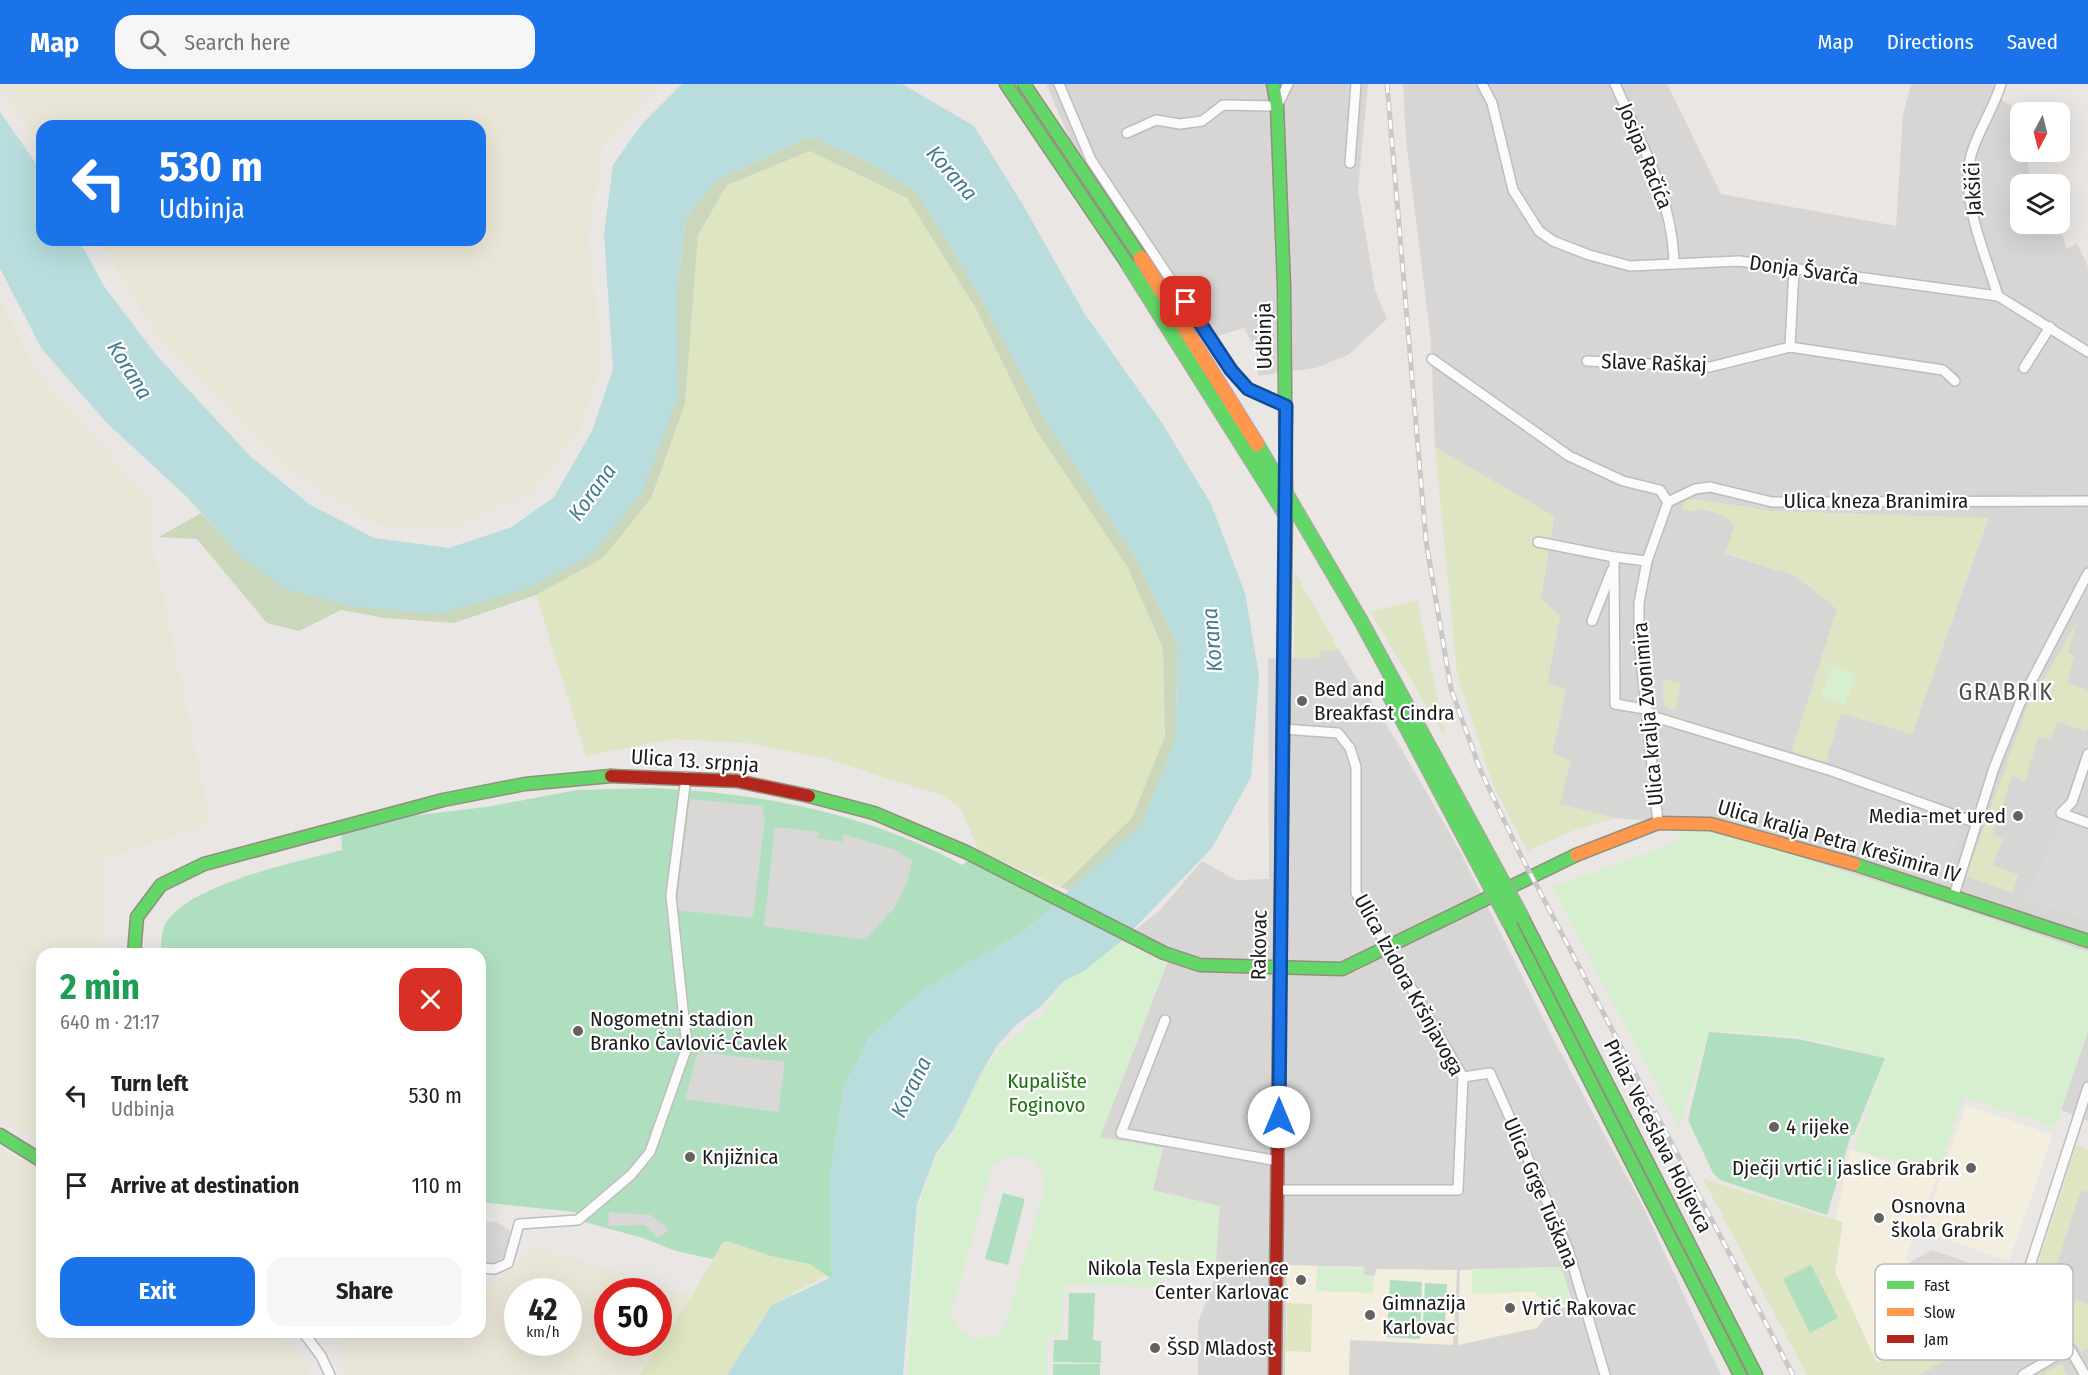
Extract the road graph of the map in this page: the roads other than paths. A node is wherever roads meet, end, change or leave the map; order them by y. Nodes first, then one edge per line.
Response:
1 (1006, 84) edge
2 (1023, 84) edge
3 (1060, 84) edge
4 (1272, 84) edge
5 (1288, 84) edge
6 (1356, 84) edge
7 (1482, 84) edge
8 (1615, 84) edge
9 (2001, 84) edge
10 (1276, 106) junction
11 (1127, 133) dead end
12 (1350, 163) dead end
13 (1135, 262) junction
14 (1674, 264) junction
15 (1794, 269) junction
16 (1998, 296) junction
17 (2050, 327) junction
18 (1790, 347) junction
19 (2088, 352) edge
20 (1432, 359) dead end
21 (1587, 361) dead end
22 (2024, 368) dead end
23 (1955, 381) dead end
24 (1286, 406) junction
25 (2088, 501) edge
26 (1668, 502) junction
27 (1538, 542) dead end
28 (1614, 561) junction
29 (1647, 561) junction
30 (2088, 573) edge
31 (1592, 621) dead end
32 (1646, 710) junction
33 (1283, 729) junction
34 (2088, 754) edge
35 (686, 777) junction
36 (1977, 823) junction
37 (2088, 823) edge
38 (1658, 824) junction
39 (1954, 895) junction
40 (1516, 920) junction
41 (2088, 941) edge
42 (134, 948) edge
43 (1388, 948) junction
44 (1280, 969) junction
45 (1165, 1020) dead end
46 (1463, 1077) junction
47 (2088, 1087) edge
48 (0, 1135) edge
49 (36, 1157) edge
50 (1278, 1161) junction
51 (1278, 1190) junction
52 (2031, 1264) edge
53 (486, 1268) edge
54 (308, 1338) edge
55 (2073, 1352) edge
56 (2049, 1360) edge
57 (2086, 1372) edge
58 (330, 1375) edge
59 (1275, 1375) edge
60 (1605, 1375) edge
61 (1740, 1375) edge
62 (1756, 1375) edge
63 (2023, 1375) edge

1 - 13 main road
2 - 13 main road
3 - 24 street, Udbinja
4 - 10 main road, Udbinja
5 - 10 street
6 - 12 street
7 - 14 street, Donja Švarča
8 - 14 street, Josipa Račića
9 - 16 street, Jakšići
10 - 11 street
10 - 24 main road, Udbinja
13 - 40 main road, bridge
14 - 15 street, Donja Švarča
15 - 16 street, Donja Švarča
15 - 18 street
16 - 17 street, Donja Švarča
17 - 19 street, Donja Švarča
17 - 22 street
18 - 21 street, Slave Raškaj
18 - 23 street, Slave Raškaj
20 - 26 street
24 - 33 main road, Rakovac
25 - 26 street, Ulica kneza Branimira
26 - 29 street, Ulica kralja Zvonimira
27 - 28 street
28 - 29 street
28 - 31 street
28 - 32 street
29 - 32 street, Ulica kralja Zvonimira
30 - 36 street
32 - 36 street
32 - 38 street, Ulica kralja Zvonimira
33 - 43 street, Ulica Izidora Kršnjavoga
33 - 44 main road, Rakovac
34 - 37 street
35 - 42 main road, Ulica 13. srpnja
35 - 44 main road, Ulica 13. srpnja
35 - 53 street
36 - 39 street
38 - 39 main road, Ulica kralja Petra Krešimira IV
38 - 43 main road, Ulica kralja Petra Krešimira IV
39 - 41 main road, Ulica kralja Petra Krešimira IV
40 - 61 main road, Prilaz Većeslava Holjevca
40 - 62 main road, Prilaz Većeslava Holjevca
43 - 44 main road, Ulica kralja Petra Krešimira IV
43 - 46 street, Ulica Izidora Kršnjavoga
44 - 50 main road, Rakovac
45 - 50 street
46 - 51 street, Ulica Izidora Kršnjavoga
46 - 60 street, Ulica Grge Tuškana
47 - 52 street
48 - 49 main road
50 - 51 main road, Rakovac
51 - 59 main road, Rakovac
54 - 58 street
55 - 57 street
56 - 63 street

